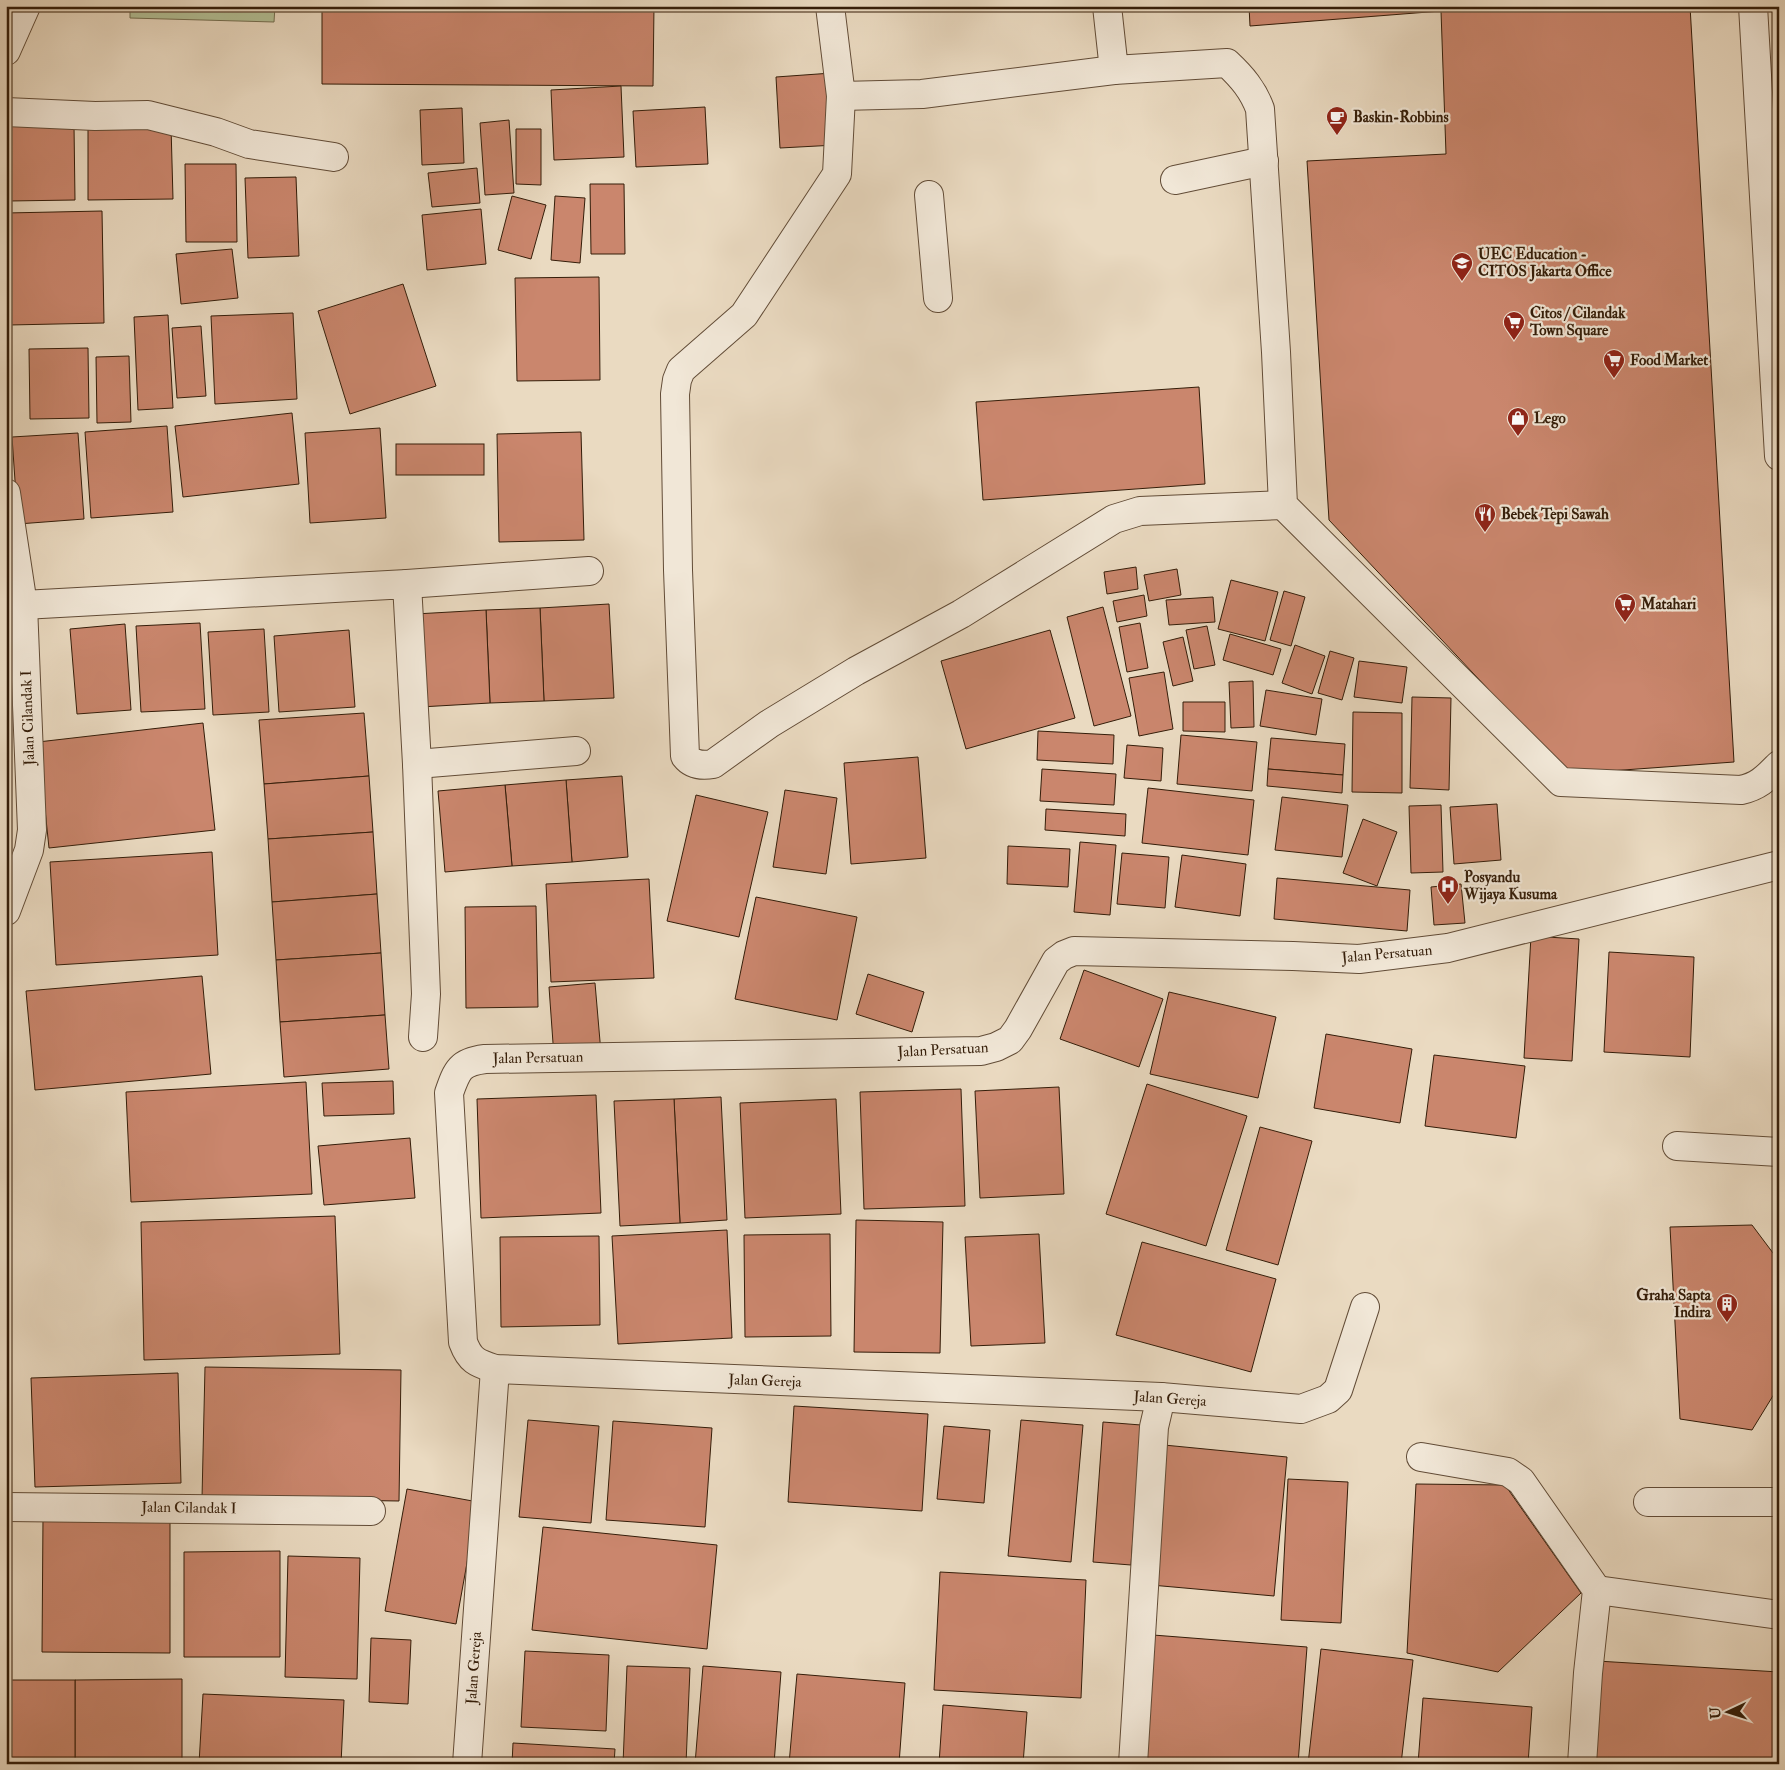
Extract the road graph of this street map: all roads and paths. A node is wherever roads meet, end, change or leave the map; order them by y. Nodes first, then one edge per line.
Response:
1 (26, 6) edge
2 (830, 6) edge
3 (1107, 6) edge
4 (1753, 6) edge
5 (6, 51) edge
6 (1114, 70) junction
7 (842, 96) junction
8 (6, 112) edge
9 (334, 157) dead end
10 (1264, 161) junction
11 (1176, 180) dead end
12 (929, 195) dead end
13 (1772, 249) edge
14 (938, 298) dead end
15 (1779, 456) edge
16 (6, 493) edge
17 (1283, 505) junction
18 (589, 571) dead end
19 (407, 584) junction
20 (23, 606) junction
21 (576, 751) dead end
22 (417, 764) junction
23 (1779, 765) edge
24 (1779, 864) edge
25 (6, 911) edge
26 (423, 1036) dead end
27 (1677, 1146) dead end
28 (1779, 1152) edge
29 (1365, 1307) dead end
30 (495, 1369) junction
31 (1160, 1398) junction
32 (1421, 1457) dead end
33 (1648, 1502) dead end
34 (1779, 1502) edge
35 (6, 1507) edge
36 (371, 1511) dead end
37 (1597, 1590) junction
38 (1779, 1615) edge
39 (467, 1764) edge
40 (1133, 1764) edge
41 (1582, 1764) edge

1 - 5 street
2 - 7 street
3 - 6 street
4 - 13 street
6 - 7 street
6 - 10 street
7 - 17 street
8 - 9 street
10 - 11 street
10 - 17 street
12 - 14 street
13 - 15 street
16 - 20 street, Jalan Cilandak I
17 - 23 street
18 - 19 street
19 - 20 street
19 - 22 street
20 - 25 street, Jalan Cilandak I
21 - 22 street
22 - 26 street
24 - 30 street, Jalan Persatuan
27 - 28 street
29 - 31 street, Jalan Gereja
30 - 31 street, Jalan Gereja
30 - 39 street, Jalan Gereja
31 - 40 street
32 - 37 street
33 - 34 street
35 - 36 street, Jalan Cilandak I
37 - 38 street
37 - 41 street

